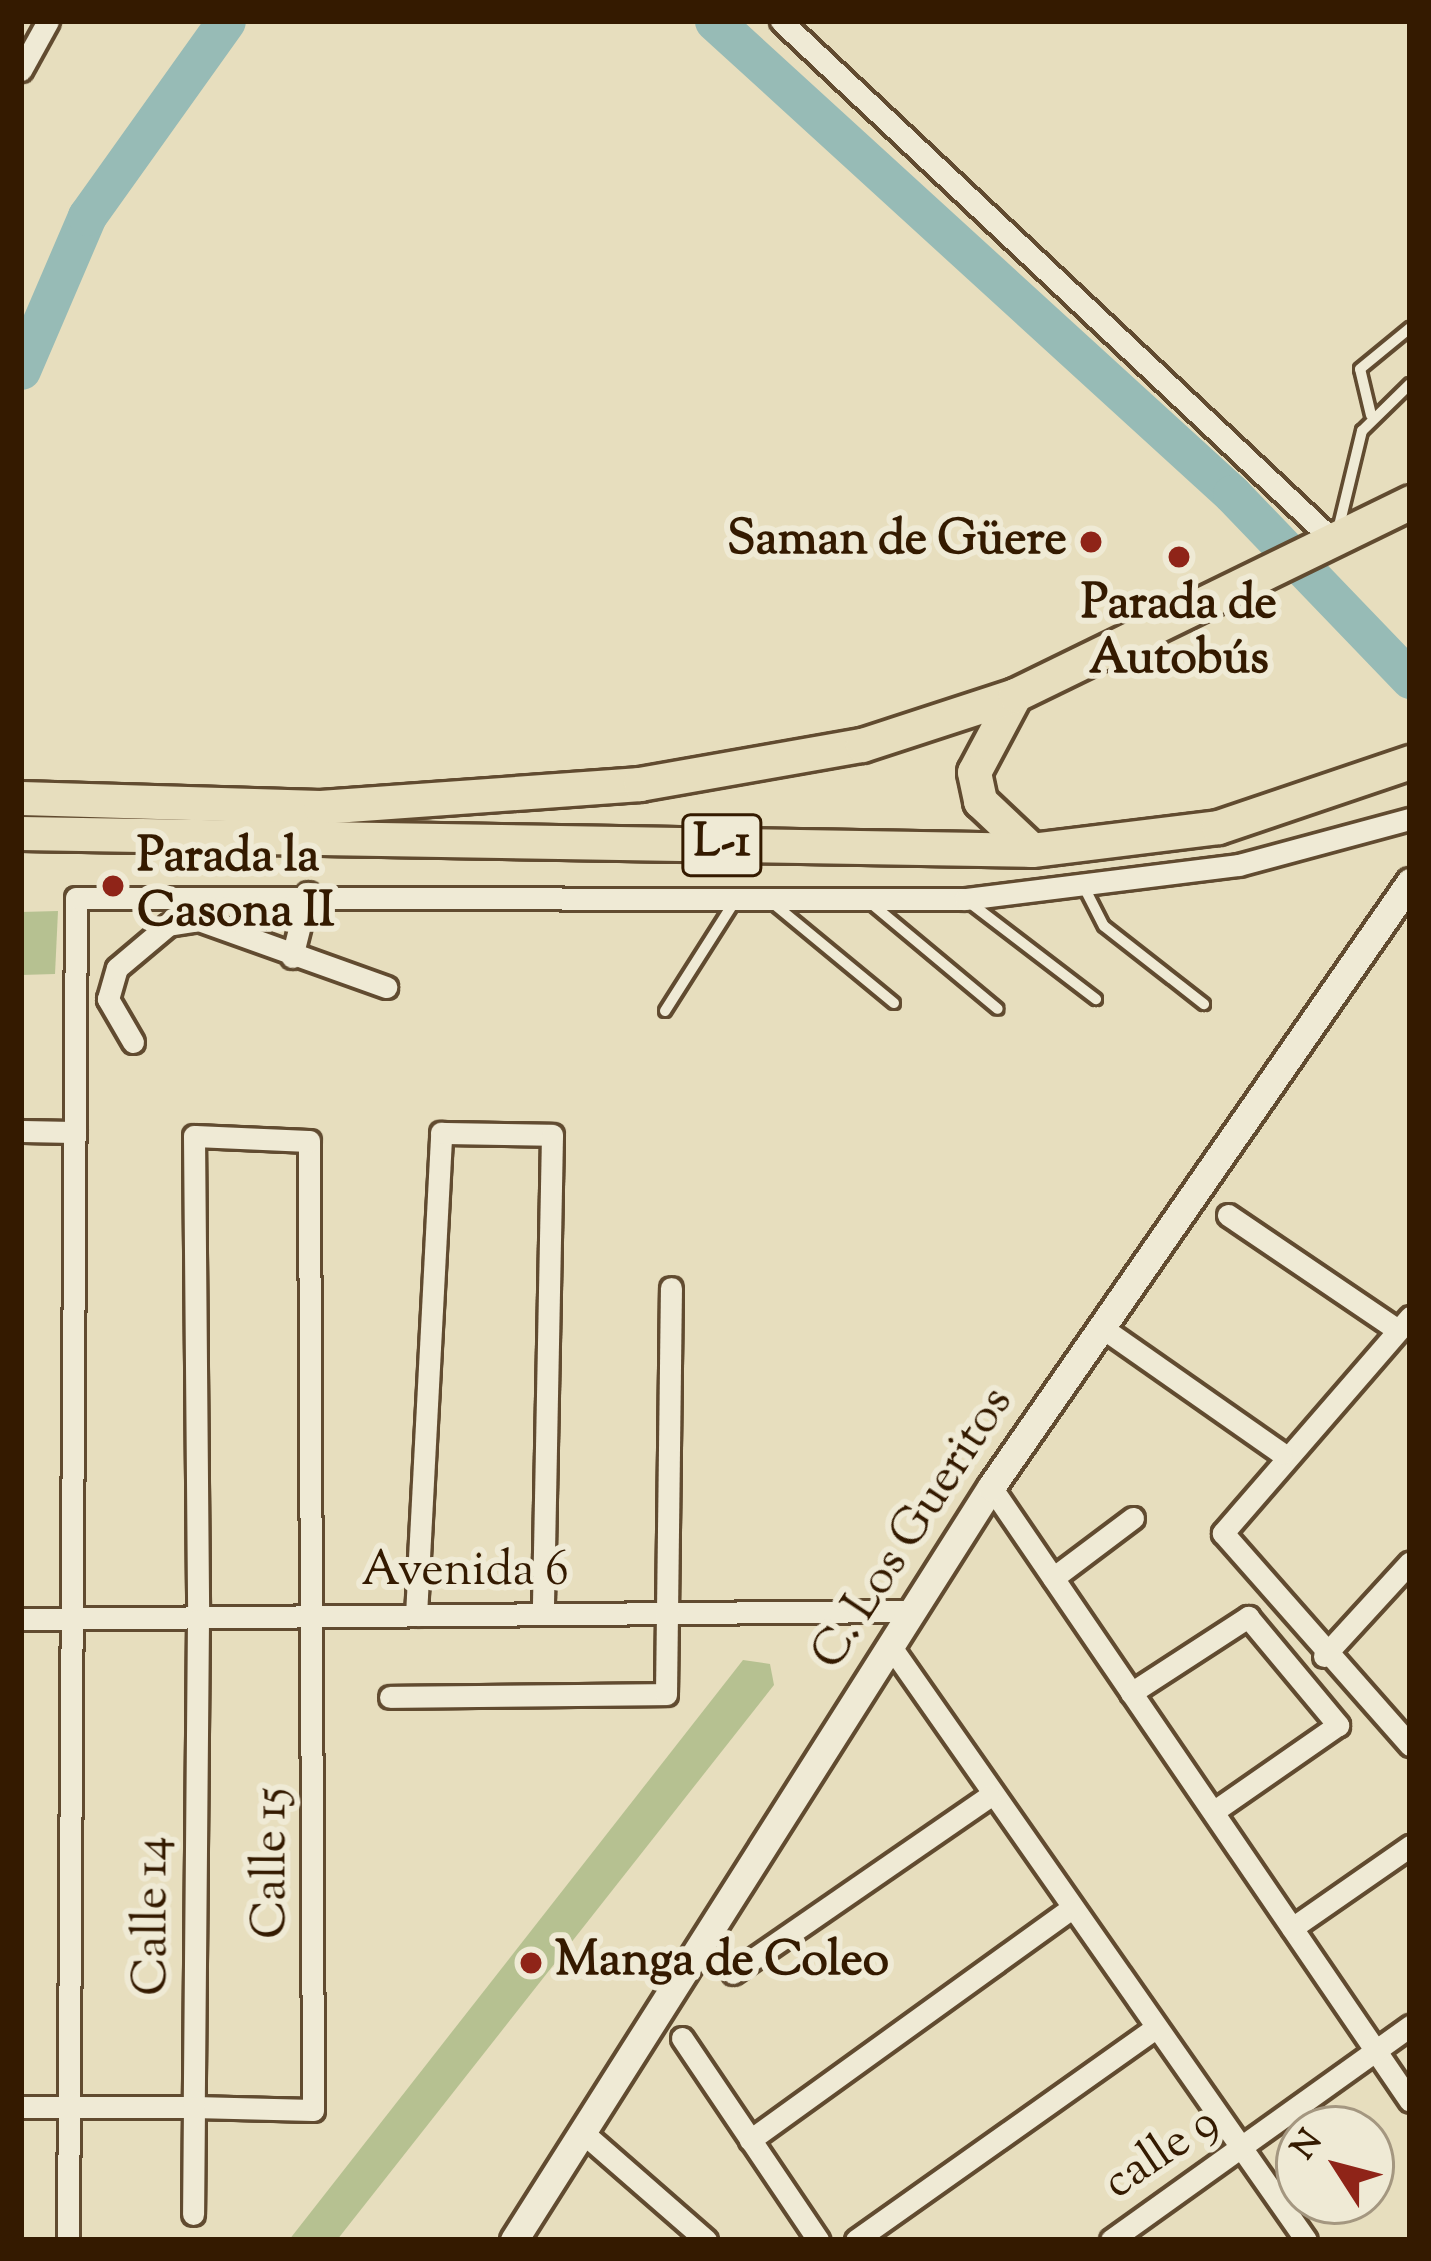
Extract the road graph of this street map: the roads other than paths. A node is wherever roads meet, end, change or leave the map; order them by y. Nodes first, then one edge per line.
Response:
1 (48, 21) edge
2 (782, 21) edge
3 (24, 55) edge
4 (1410, 328) edge
5 (1410, 384) edge
6 (1371, 415) junction
7 (1410, 502) edge
8 (1323, 549) junction
9 (1015, 695) junction
10 (1400, 770) edge
11 (21, 798) edge
12 (1410, 819) edge
13 (21, 833) edge
14 (1032, 850) junction
15 (1410, 882) edge
16 (1086, 891) junction
17 (308, 893) junction
18 (738, 896) junction
19 (767, 897) junction
20 (865, 898) junction
21 (965, 899) junction
22 (292, 958) junction
23 (386, 987) dead end
24 (1096, 999) dead end
25 (894, 1003) dead end
26 (1204, 1004) dead end
27 (998, 1009) dead end
28 (664, 1012) dead end
29 (133, 1042) dead end
30 (21, 1131) edge
31 (75, 1132) junction
32 (1228, 1214) dead end
33 (671, 1288) dead end
34 (1404, 1323) edge
35 (1104, 1329) junction
36 (1281, 1454) junction
37 (991, 1486) junction
38 (1132, 1518) dead end
39 (1410, 1562) edge
40 (1053, 1578) junction
41 (909, 1611) junction
42 (669, 1613) junction
43 (543, 1614) junction
44 (416, 1615) junction
45 (317, 1616) junction
46 (21, 1618) edge
47 (71, 1618) junction
48 (198, 1619) junction
49 (889, 1644) junction
50 (1324, 1656) junction
51 (1131, 1693) junction
52 (389, 1697) dead end
53 (1410, 1745) edge
54 (990, 1796) junction
55 (1213, 1812) junction
56 (1410, 1846) edge
57 (1068, 1911) junction
58 (1292, 1928) junction
59 (733, 1972) dead end
60 (1410, 2026) edge
61 (1155, 2028) junction
62 (682, 2038) dead end
63 (1375, 2049) junction
64 (1410, 2101) edge
65 (69, 2106) junction
66 (21, 2107) edge
67 (194, 2107) junction
68 (581, 2131) junction
69 (750, 2140) junction
70 (1240, 2153) junction
71 (193, 2214) dead end
72 (68, 2240) edge
73 (514, 2240) edge
74 (706, 2240) edge
75 (818, 2240) edge
76 (856, 2240) edge
77 (1111, 2240) edge
78 (1306, 2240) edge

1 - 3 street
2 - 8 street
4 - 6 lane
5 - 6 lane
6 - 8 lane
7 - 8 main road, L-1
8 - 9 main road, L-1
9 - 11 main road, L-1
9 - 14 main road
10 - 14 main road, L-1
12 - 16 street
13 - 14 main road, L-1
15 - 35 street, C. Los Gueritos
16 - 21 street
16 - 26 lane
17 - 18 street
17 - 22 street
17 - 31 street
18 - 19 street
18 - 28 lane
19 - 20 street
19 - 25 lane
20 - 21 street
20 - 27 lane
21 - 24 lane
22 - 23 street
22 - 29 street
30 - 31 street
31 - 47 street
32 - 34 street
33 - 42 street
34 - 36 street
35 - 36 street
35 - 37 street, C. Los Gueritos
36 - 50 street
37 - 40 street
37 - 41 street, C. Los Gueritos
38 - 40 street
39 - 50 street
40 - 51 street
41 - 42 street, Avenida 6
41 - 49 street, C. Los Gueritos
42 - 43 street, Avenida 6
42 - 52 street
43 - 44 street, Avenida 6
43 - 44 street
44 - 45 street, Avenida 6
45 - 48 street, Avenida 6
45 - 48 street, Calle 15
45 - 67 street, Calle 15
46 - 47 street, Avenida 6
47 - 48 street, Avenida 6
47 - 65 street
48 - 67 street, Calle 14
49 - 54 street
49 - 68 street, C. Los Gueritos
50 - 53 street
51 - 55 street
51 - 55 street
54 - 57 street
54 - 59 street
55 - 58 street
56 - 58 street
57 - 61 street
57 - 69 street
58 - 63 street
60 - 63 street, calle 9
61 - 70 street
61 - 76 street
62 - 69 street
63 - 64 street
63 - 70 street, calle 9
65 - 66 street
65 - 67 street
65 - 72 street
67 - 71 street, Calle 14
68 - 73 street, C. Los Gueritos
68 - 74 street
69 - 75 street
70 - 77 street, calle 9
70 - 78 street

